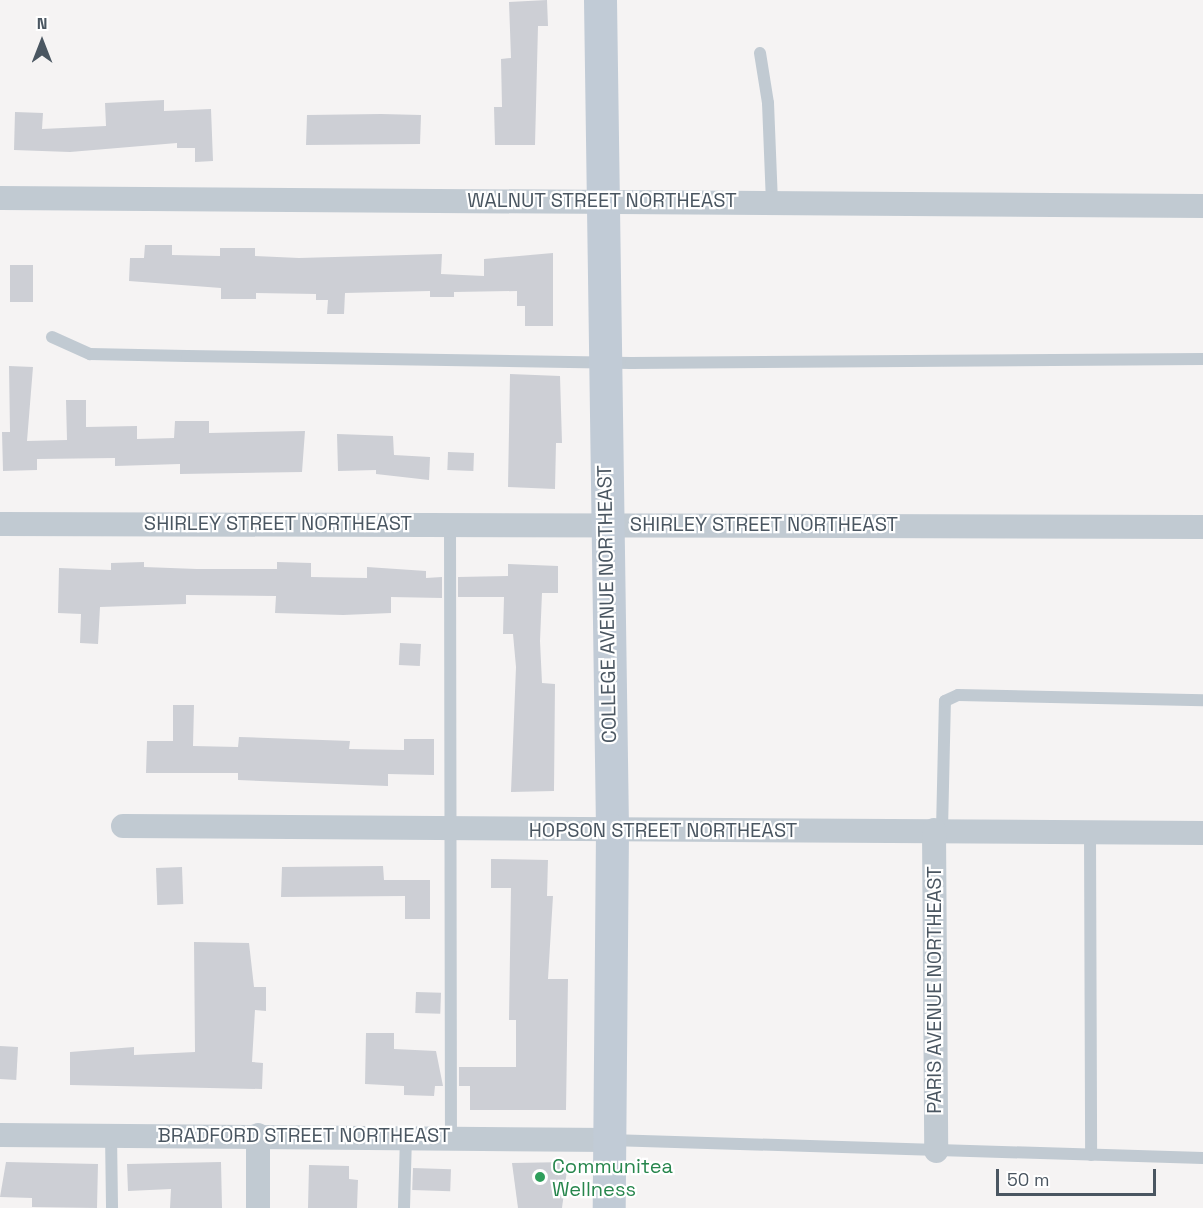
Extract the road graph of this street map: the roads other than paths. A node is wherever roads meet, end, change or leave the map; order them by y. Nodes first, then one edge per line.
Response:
1 (600, 0) edge
2 (760, 53) dead end
3 (0, 198) edge
4 (603, 199) junction
5 (772, 201) junction
6 (1203, 206) edge
7 (52, 337) dead end
8 (1203, 359) edge
9 (604, 363) junction
10 (605, 522) junction
11 (450, 523) junction
12 (0, 524) edge
13 (1203, 527) edge
14 (1203, 700) edge
15 (123, 826) dead end
16 (453, 829) junction
17 (612, 830) junction
18 (938, 830) junction
19 (1090, 831) junction
20 (1203, 833) edge
21 (111, 1134) junction
22 (0, 1135) edge
23 (258, 1135) junction
24 (406, 1136) junction
25 (451, 1136) junction
26 (609, 1140) junction
27 (936, 1151) junction
28 (1091, 1155) junction
29 (1203, 1158) edge
30 (112, 1208) edge
31 (258, 1208) edge
32 (404, 1208) edge
33 (609, 1208) edge

1 - 4 main road, COLLEGE AVENUE NORTHEAST
2 - 5 lane
3 - 4 street, WALNUT STREET NORTHEAST
4 - 5 street, WALNUT STREET NORTHEAST
4 - 9 main road, COLLEGE AVENUE NORTHEAST
5 - 6 street, WALNUT STREET NORTHEAST
7 - 9 lane
8 - 9 lane
9 - 10 main road, COLLEGE AVENUE NORTHEAST
10 - 11 street, SHIRLEY STREET NORTHEAST
10 - 13 street, SHIRLEY STREET NORTHEAST
10 - 17 main road, COLLEGE AVENUE NORTHEAST
11 - 12 street, SHIRLEY STREET NORTHEAST
11 - 16 lane
14 - 18 lane
15 - 16 street, HOPSON STREET NORTHEAST
16 - 17 street, HOPSON STREET NORTHEAST
16 - 25 lane
17 - 18 street, HOPSON STREET NORTHEAST
17 - 26 main road, COLLEGE AVENUE NORTHEAST
18 - 19 street, HOPSON STREET NORTHEAST
18 - 27 street, PARIS AVENUE NORTHEAST
19 - 20 street, HOPSON STREET NORTHEAST
19 - 28 lane
21 - 22 street, BRADFORD STREET NORTHEAST
21 - 23 street, BRADFORD STREET NORTHEAST
21 - 30 lane
23 - 24 street, BRADFORD STREET NORTHEAST
23 - 31 street
24 - 25 street, BRADFORD STREET NORTHEAST
24 - 32 lane
25 - 26 street, BRADFORD STREET NORTHEAST
26 - 27 lane
26 - 33 main road, COLLEGE AVENUE NORTHEAST
27 - 28 lane
28 - 29 lane

